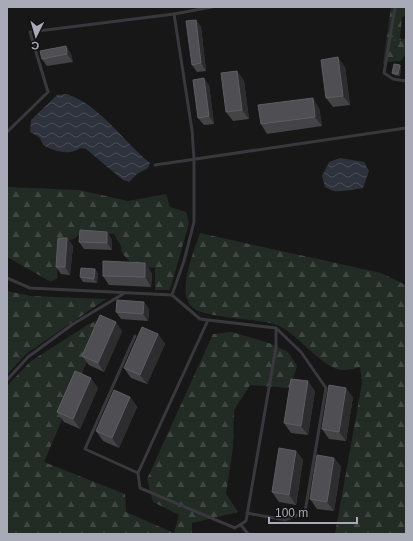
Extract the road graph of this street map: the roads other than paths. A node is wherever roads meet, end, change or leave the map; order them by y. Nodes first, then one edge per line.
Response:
1 (212, 7) edge
2 (395, 7) edge
3 (174, 14) junction
4 (406, 81) edge
5 (406, 128) edge
6 (7, 132) edge
7 (194, 159) junction
8 (155, 164) dead end
9 (7, 278) edge
10 (123, 294) junction
11 (172, 296) junction
12 (208, 320) junction
13 (276, 328) junction
14 (135, 336) dead end
15 (7, 380) edge
16 (138, 473) junction
17 (247, 513) junction
18 (241, 525) junction
19 (248, 534) edge

1 - 3 lane
2 - 4 lane
3 - 6 lane
3 - 7 lane
5 - 7 lane
7 - 8 lane
7 - 11 lane
9 - 10 lane
10 - 11 lane
10 - 15 lane
11 - 12 lane
12 - 13 lane
12 - 16 lane
13 - 17 lane
13 - 17 lane
14 - 16 lane
16 - 18 lane
17 - 18 lane
18 - 19 lane

